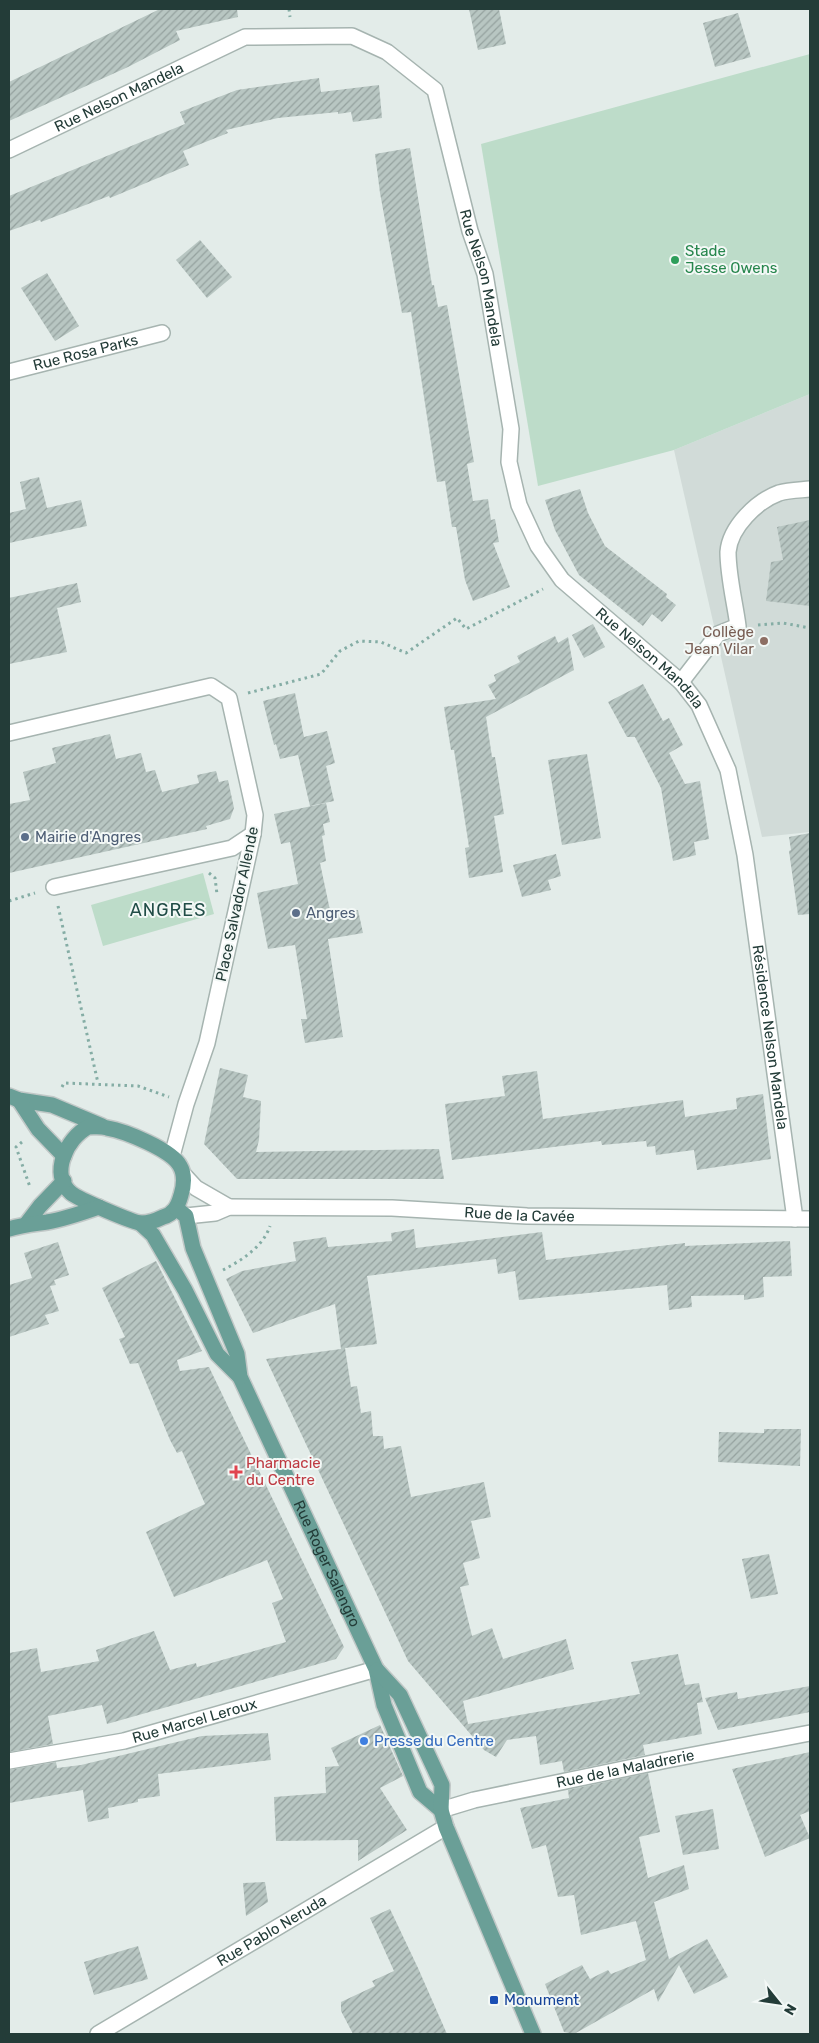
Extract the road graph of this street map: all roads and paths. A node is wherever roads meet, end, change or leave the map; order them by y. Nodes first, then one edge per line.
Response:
1 (9, 150) edge
2 (162, 333) dead end
3 (9, 372) edge
4 (810, 489) edge
5 (562, 580) junction
6 (738, 626) junction
7 (810, 628) edge
8 (681, 682) junction
9 (229, 698) junction
10 (9, 733) edge
11 (253, 834) junction
12 (745, 855) joint
13 (189, 858) junction
14 (54, 888) junction
15 (9, 901) edge
16 (235, 911) junction
17 (14, 1098) edge
18 (186, 1104) junction
19 (105, 1127) junction
20 (38, 1129) junction
21 (64, 1156) junction
22 (172, 1156) junction
23 (184, 1175) junction
24 (64, 1181) junction
25 (40, 1206) junction
26 (99, 1207) junction
27 (229, 1207) junction
28 (278, 1208) junction
29 (182, 1212) junction
30 (803, 1219) edge
31 (27, 1223) junction
32 (140, 1223) junction
33 (9, 1229) edge
34 (207, 1278) junction
35 (240, 1377) junction
36 (376, 1668) junction
37 (810, 1734) edge
38 (9, 1761) edge
39 (440, 1810) junction
40 (446, 1827) junction
41 (98, 2034) edge
42 (533, 2034) edge

1 - 5 street, Rue Nelson Mandela
2 - 3 street, Rue Rosa Parks
4 - 6 street
5 - 8 street, Rue Nelson Mandela
5 - 9 path
6 - 7 path
6 - 8 street
8 - 12 street, Rue Nelson Mandela
9 - 10 street
9 - 11 street, Place Salvador Allende
11 - 13 street
11 - 16 street, Place Salvador Allende
12 - 30 street, Résidence Nelson Mandela
13 - 14 street
13 - 16 path
14 - 15 path
14 - 18 path
16 - 18 street, Place Salvador Allende
17 - 19 main road
17 - 20 main road
18 - 22 street, Place Salvador Allende
19 - 21 main road
19 - 22 main road
20 - 21 main road
20 - 25 path
21 - 24 main road
22 - 23 main road
23 - 27 street, Rue de la Cavée
23 - 29 main road
24 - 25 main road
24 - 26 main road
25 - 31 main road
26 - 31 main road
26 - 32 main road
27 - 28 street, Rue de la Cavée
27 - 29 street, Rue de la Cavée
28 - 30 street, Rue de la Cavée
28 - 34 path
29 - 32 main road
29 - 34 main road, Rue Roger Salengro
31 - 33 main road
32 - 35 main road, Rue Roger Salengro
34 - 35 main road, Rue Roger Salengro
35 - 36 main road, Rue Roger Salengro
36 - 38 street, Rue Marcel Leroux
36 - 39 main road, Rue Roger Salengro
36 - 39 main road, Rue Roger Salengro
37 - 39 street, Rue de la Maladrerie
39 - 40 main road, Rue Roger Salengro
40 - 41 street, Rue Pablo Neruda
40 - 42 main road, Rue Roger Salengro

